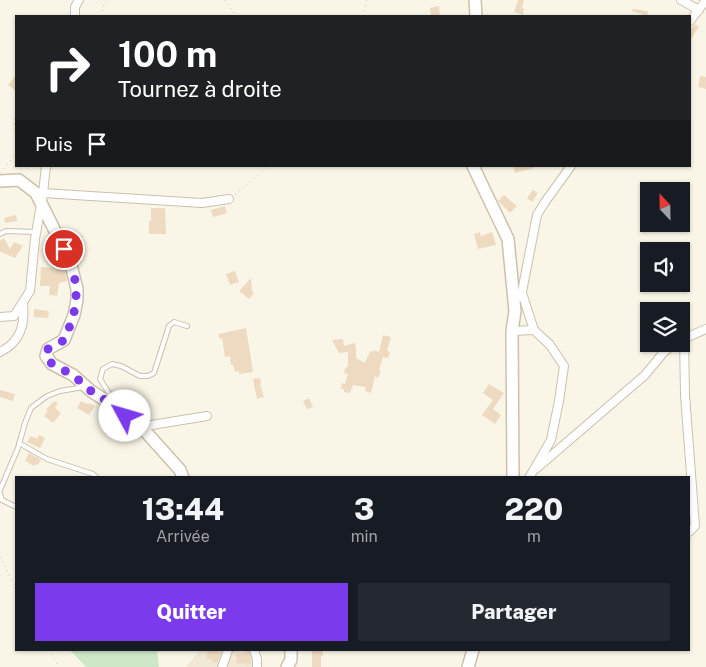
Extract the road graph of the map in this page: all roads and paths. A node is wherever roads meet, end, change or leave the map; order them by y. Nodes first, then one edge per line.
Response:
1 (78, 0) edge
2 (108, 0) edge
3 (225, 0) edge
4 (367, 0) edge
5 (475, 0) edge
6 (681, 0) edge
7 (703, 5) edge
8 (75, 15) edge
9 (101, 15) edge
10 (235, 15) edge
11 (363, 15) edge
12 (476, 15) edge
13 (691, 20) edge
14 (15, 118) edge
15 (15, 131) edge
16 (15, 154) edge
17 (46, 167) edge
18 (267, 167) edge
19 (472, 167) edge
20 (570, 167) edge
21 (0, 176) edge
22 (0, 181) edge
23 (42, 198) junction
24 (229, 199) joint
25 (36, 232) junction
26 (0, 234) edge
27 (522, 293) junction
28 (23, 303) junction
29 (515, 311) junction
30 (0, 317) edge
31 (187, 326) dead end
32 (706, 329) edge
33 (534, 330) junction
34 (512, 331) junction
35 (690, 336) edge
36 (0, 352) edge
37 (664, 352) edge
38 (683, 352) edge
39 (86, 387) junction
40 (122, 414) junction
41 (207, 416) dead end
42 (139, 427) junction
43 (20, 443) junction
44 (532, 474) edge
45 (95, 476) edge
46 (182, 476) edge
47 (513, 476) edge
48 (0, 490) edge
49 (0, 494) edge
50 (15, 507) edge
51 (690, 531) edge
52 (0, 559) edge
53 (15, 587) edge
54 (51, 651) edge
55 (228, 651) edge
56 (254, 651) edge
57 (291, 651) edge
58 (473, 651) edge
59 (59, 667) edge
60 (222, 667) edge
61 (257, 667) edge
62 (287, 667) edge
63 (468, 667) edge

1 - 8 street
2 - 9 path
3 - 10 path
4 - 11 path
5 - 12 street
6 - 7 street
7 - 13 street
14 - 15 path
16 - 21 path
17 - 23 street
18 - 24 path
19 - 29 street
20 - 27 street
22 - 23 street
23 - 24 street
23 - 25 street
23 - 39 street
25 - 26 lane
25 - 28 street
27 - 29 street
27 - 33 street
28 - 30 street
28 - 36 street
29 - 34 street
31 - 40 lane
32 - 35 street
33 - 34 street
33 - 44 street
34 - 47 street
37 - 44 street
38 - 51 street
39 - 40 street
39 - 43 lane
40 - 42 street
41 - 42 street
42 - 46 street
43 - 45 lane
43 - 48 lane
49 - 50 lane
52 - 53 path
54 - 59 path
55 - 60 street
56 - 61 street
57 - 62 street
58 - 63 street

